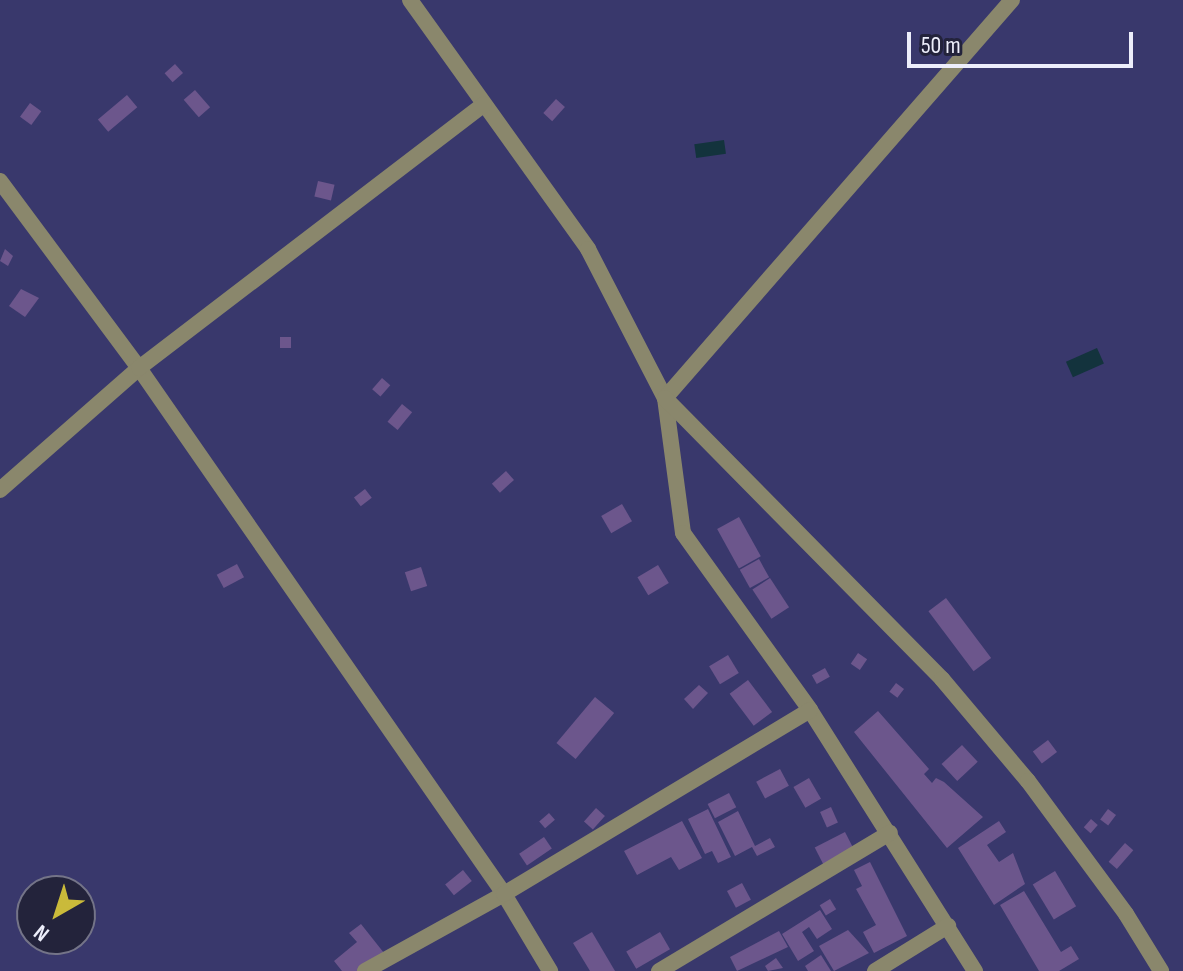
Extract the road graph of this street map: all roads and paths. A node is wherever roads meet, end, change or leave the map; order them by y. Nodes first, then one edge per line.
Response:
1 (410, 0) edge
2 (1012, 0) edge
3 (484, 104) junction
4 (0, 181) edge
5 (139, 368) junction
6 (665, 398) junction
7 (0, 490) edge
8 (810, 710) junction
9 (890, 833) junction
10 (504, 894) junction
11 (948, 926) junction
12 (365, 971) edge
13 (550, 971) edge
14 (659, 971) edge
15 (875, 971) edge
16 (975, 971) edge
17 (1161, 971) edge

1 - 3 street
2 - 6 street
3 - 5 street
3 - 6 street
4 - 5 street
5 - 7 street
5 - 10 street
6 - 8 street
6 - 17 street
8 - 9 street
8 - 10 street
9 - 11 street
9 - 14 street
10 - 12 street
10 - 13 street
11 - 15 street
11 - 16 street

